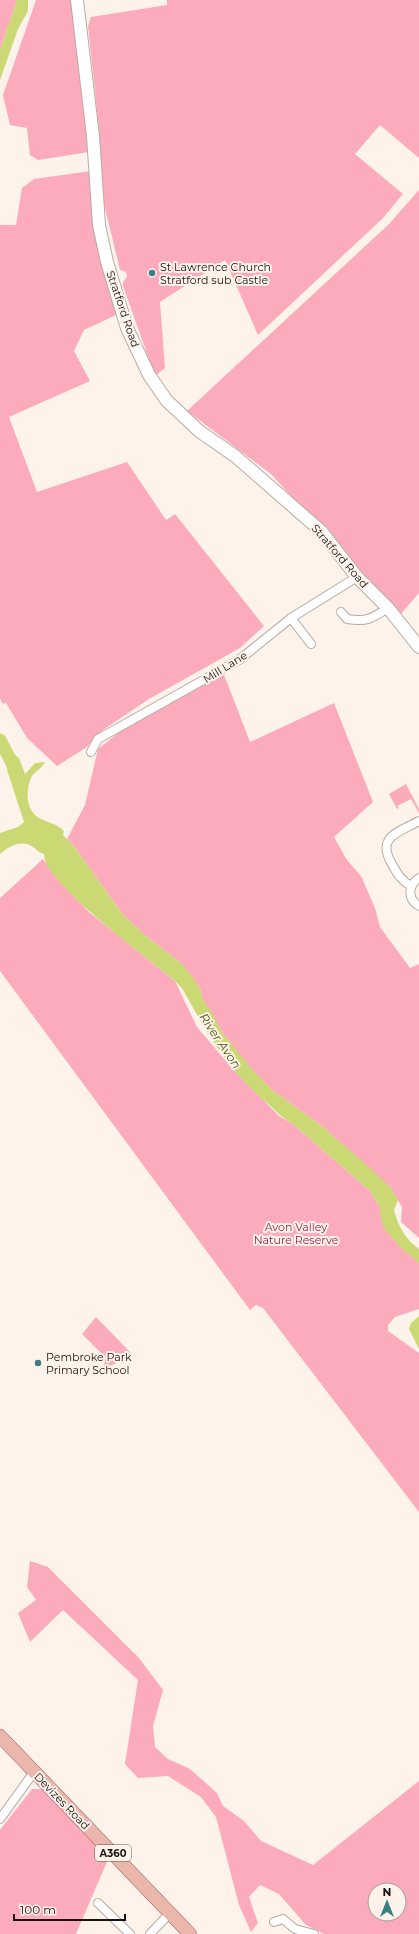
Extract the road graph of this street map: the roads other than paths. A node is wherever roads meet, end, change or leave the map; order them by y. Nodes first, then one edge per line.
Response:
1 (77, 0) edge
2 (357, 577) junction
3 (388, 608) junction
4 (341, 612) dead end
5 (290, 618) junction
6 (311, 644) dead end
7 (419, 647) edge
8 (91, 752) dead end
9 (419, 821) edge
10 (419, 878) edge
11 (411, 886) junction
12 (419, 906) edge
13 (0, 1736) edge
14 (34, 1772) junction
15 (0, 1819) edge
16 (98, 1903) dead end
17 (170, 1913) junction
18 (274, 1922) dead end
19 (130, 1934) edge
20 (150, 1934) edge
21 (190, 1934) edge
22 (314, 1934) edge

1 - 2 street, Stratford Road
2 - 3 street, Stratford Road
2 - 5 street, Mill Lane
3 - 4 street
3 - 7 street, Stratford Road
5 - 6 street
5 - 8 street, Mill Lane
9 - 11 street
10 - 11 street
11 - 12 street
13 - 14 main road, Devizes Road / A360
14 - 15 street
14 - 17 main road, Devizes Road / A360
16 - 19 street
17 - 20 street
17 - 21 main road, Devizes Road / A360
18 - 22 street

